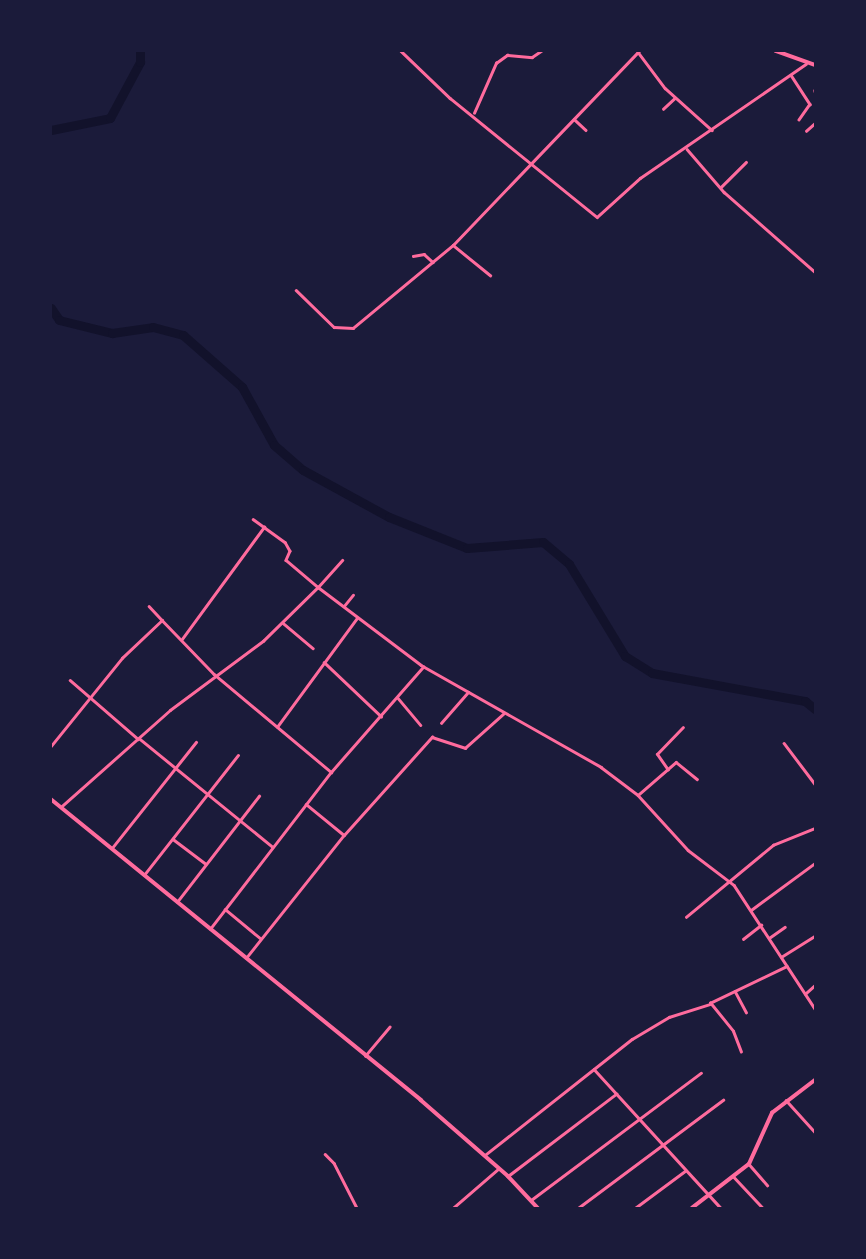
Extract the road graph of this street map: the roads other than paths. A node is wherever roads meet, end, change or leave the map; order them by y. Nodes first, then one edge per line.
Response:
1 (401, 51) edge
2 (514, 51) edge
3 (541, 51) edge
4 (639, 51) edge
5 (776, 51) edge
6 (516, 55) junction
7 (806, 64) junction
8 (815, 65) edge
9 (791, 75) junction
10 (675, 98) junction
11 (663, 109) dead end
12 (474, 113) junction
13 (574, 119) junction
14 (799, 120) dead end
15 (815, 123) edge
16 (586, 130) dead end
17 (712, 130) junction
18 (806, 131) dead end
19 (687, 148) junction
20 (533, 161) junction
21 (746, 162) dead end
22 (720, 188) junction
23 (453, 244) junction
24 (413, 256) dead end
25 (433, 262) junction
26 (815, 272) edge
27 (490, 275) dead end
28 (296, 290) dead end
29 (253, 519) dead end
30 (264, 527) junction
31 (342, 560) dead end
32 (318, 587) junction
33 (353, 595) dead end
34 (149, 606) dead end
35 (344, 606) junction
36 (357, 618) junction
37 (162, 620) junction
38 (283, 624) junction
39 (182, 639) junction
40 (313, 648) dead end
41 (324, 662) junction
42 (424, 667) junction
43 (214, 674) junction
44 (70, 681) dead end
45 (468, 692) junction
46 (90, 698) junction
47 (398, 698) junction
48 (504, 713) junction
49 (381, 716) junction
50 (441, 723) dead end
51 (421, 725) dead end
52 (277, 727) junction
53 (683, 727) dead end
54 (138, 738) junction
55 (196, 741) dead end
56 (784, 743) dead end
57 (51, 746) edge
58 (237, 755) dead end
59 (176, 768) junction
60 (668, 770) junction
61 (331, 772) junction
62 (697, 779) dead end
63 (815, 784) edge
64 (208, 795) junction
65 (638, 795) junction
66 (259, 796) dead end
67 (51, 799) edge
68 (306, 804) junction
69 (60, 807) junction
70 (240, 820) junction
71 (815, 828) edge
72 (344, 835) junction
73 (173, 839) junction
74 (273, 847) junction
75 (112, 848) junction
76 (815, 863) edge
77 (206, 864) junction
78 (144, 875) junction
79 (728, 880) junction
80 (177, 902) junction
81 (225, 909) junction
82 (751, 909) junction
83 (686, 917) dead end
84 (761, 925) junction
85 (785, 927) dead end
86 (209, 929) junction
87 (815, 936) edge
88 (769, 938) junction
89 (261, 939) junction
90 (743, 939) dead end
91 (781, 957) junction
92 (246, 958) junction
93 (787, 966) junction
94 (815, 985) edge
95 (735, 991) junction
96 (805, 994) junction
97 (710, 1004) junction
98 (815, 1009) edge
99 (746, 1012) dead end
100 (389, 1027) dead end
101 (741, 1052) dead end
102 (365, 1056) junction
103 (594, 1069) junction
104 (701, 1073) dead end
105 (815, 1080) edge
106 (616, 1094) junction
107 (723, 1100) dead end
108 (786, 1100) junction
109 (638, 1119) junction
110 (815, 1132) edge
111 (662, 1145) junction
112 (324, 1154) dead end
113 (485, 1155) junction
114 (749, 1164) junction
115 (500, 1168) junction
116 (685, 1171) junction
117 (508, 1175) junction
118 (734, 1177) junction
119 (767, 1185) dead end
120 (709, 1196) junction
121 (531, 1200) junction
122 (358, 1208) edge
123 (453, 1208) edge
124 (538, 1208) edge
125 (578, 1208) edge
126 (635, 1208) edge
127 (692, 1208) edge
128 (721, 1208) edge
129 (763, 1208) edge

1 - 12 street
2 - 6 street
3 - 6 street
4 - 10 street
4 - 13 street
5 - 7 street
6 - 12 street
7 - 8 street
7 - 9 street
9 - 14 street
9 - 17 street
10 - 11 street
10 - 17 street
12 - 20 street
13 - 16 street
13 - 20 street
15 - 18 street
17 - 19 street
19 - 20 street
19 - 22 street
20 - 23 street
21 - 22 street
22 - 26 street
23 - 25 street
23 - 27 street
24 - 25 street
25 - 28 street
29 - 30 street
30 - 32 street
30 - 39 street
31 - 32 street
32 - 35 street
32 - 38 street
33 - 35 street
34 - 37 street
35 - 36 street
36 - 41 street
36 - 42 street
37 - 39 street
37 - 46 street
38 - 40 street
38 - 43 street
39 - 43 street
41 - 49 street
41 - 52 street
42 - 45 street
42 - 47 street
43 - 52 street
43 - 54 street
44 - 46 street
45 - 48 street
45 - 50 street
46 - 54 street
46 - 57 street
47 - 49 street
47 - 51 street
48 - 65 street
48 - 72 street
49 - 61 street
52 - 61 street
53 - 60 street
54 - 59 street
54 - 69 street
55 - 59 street
56 - 63 street
58 - 64 street
59 - 64 street
59 - 75 street
60 - 62 street
60 - 65 street
61 - 68 street
64 - 70 street
64 - 73 street
65 - 79 street
66 - 70 street
67 - 69 street
68 - 72 street
68 - 74 street
69 - 75 street
70 - 74 street
70 - 77 street
71 - 79 street
72 - 89 street
73 - 77 street
73 - 78 street
74 - 81 street
75 - 78 street
76 - 82 street
77 - 80 street
78 - 80 street
79 - 82 street
79 - 83 street
80 - 86 street
81 - 86 street
81 - 89 street
82 - 84 street
84 - 88 street
84 - 90 street
85 - 88 street
86 - 92 street
87 - 91 street
88 - 91 street
89 - 92 street
91 - 93 street
92 - 102 street
93 - 95 street
93 - 96 street
94 - 96 street
95 - 97 street
95 - 99 street
96 - 98 street
97 - 101 street
97 - 103 street
100 - 102 street
102 - 113 street
103 - 106 street
103 - 113 street
104 - 109 street
105 - 108 street
106 - 109 street
106 - 117 street
107 - 111 street
108 - 110 street
108 - 114 street
109 - 111 street
109 - 121 street
111 - 116 street
111 - 125 street
112 - 122 street
113 - 115 street
114 - 118 street
114 - 119 street
115 - 117 street
115 - 123 street
116 - 120 street
116 - 126 street
117 - 121 street
118 - 120 street
118 - 129 street
120 - 127 street
120 - 128 street
121 - 124 street

